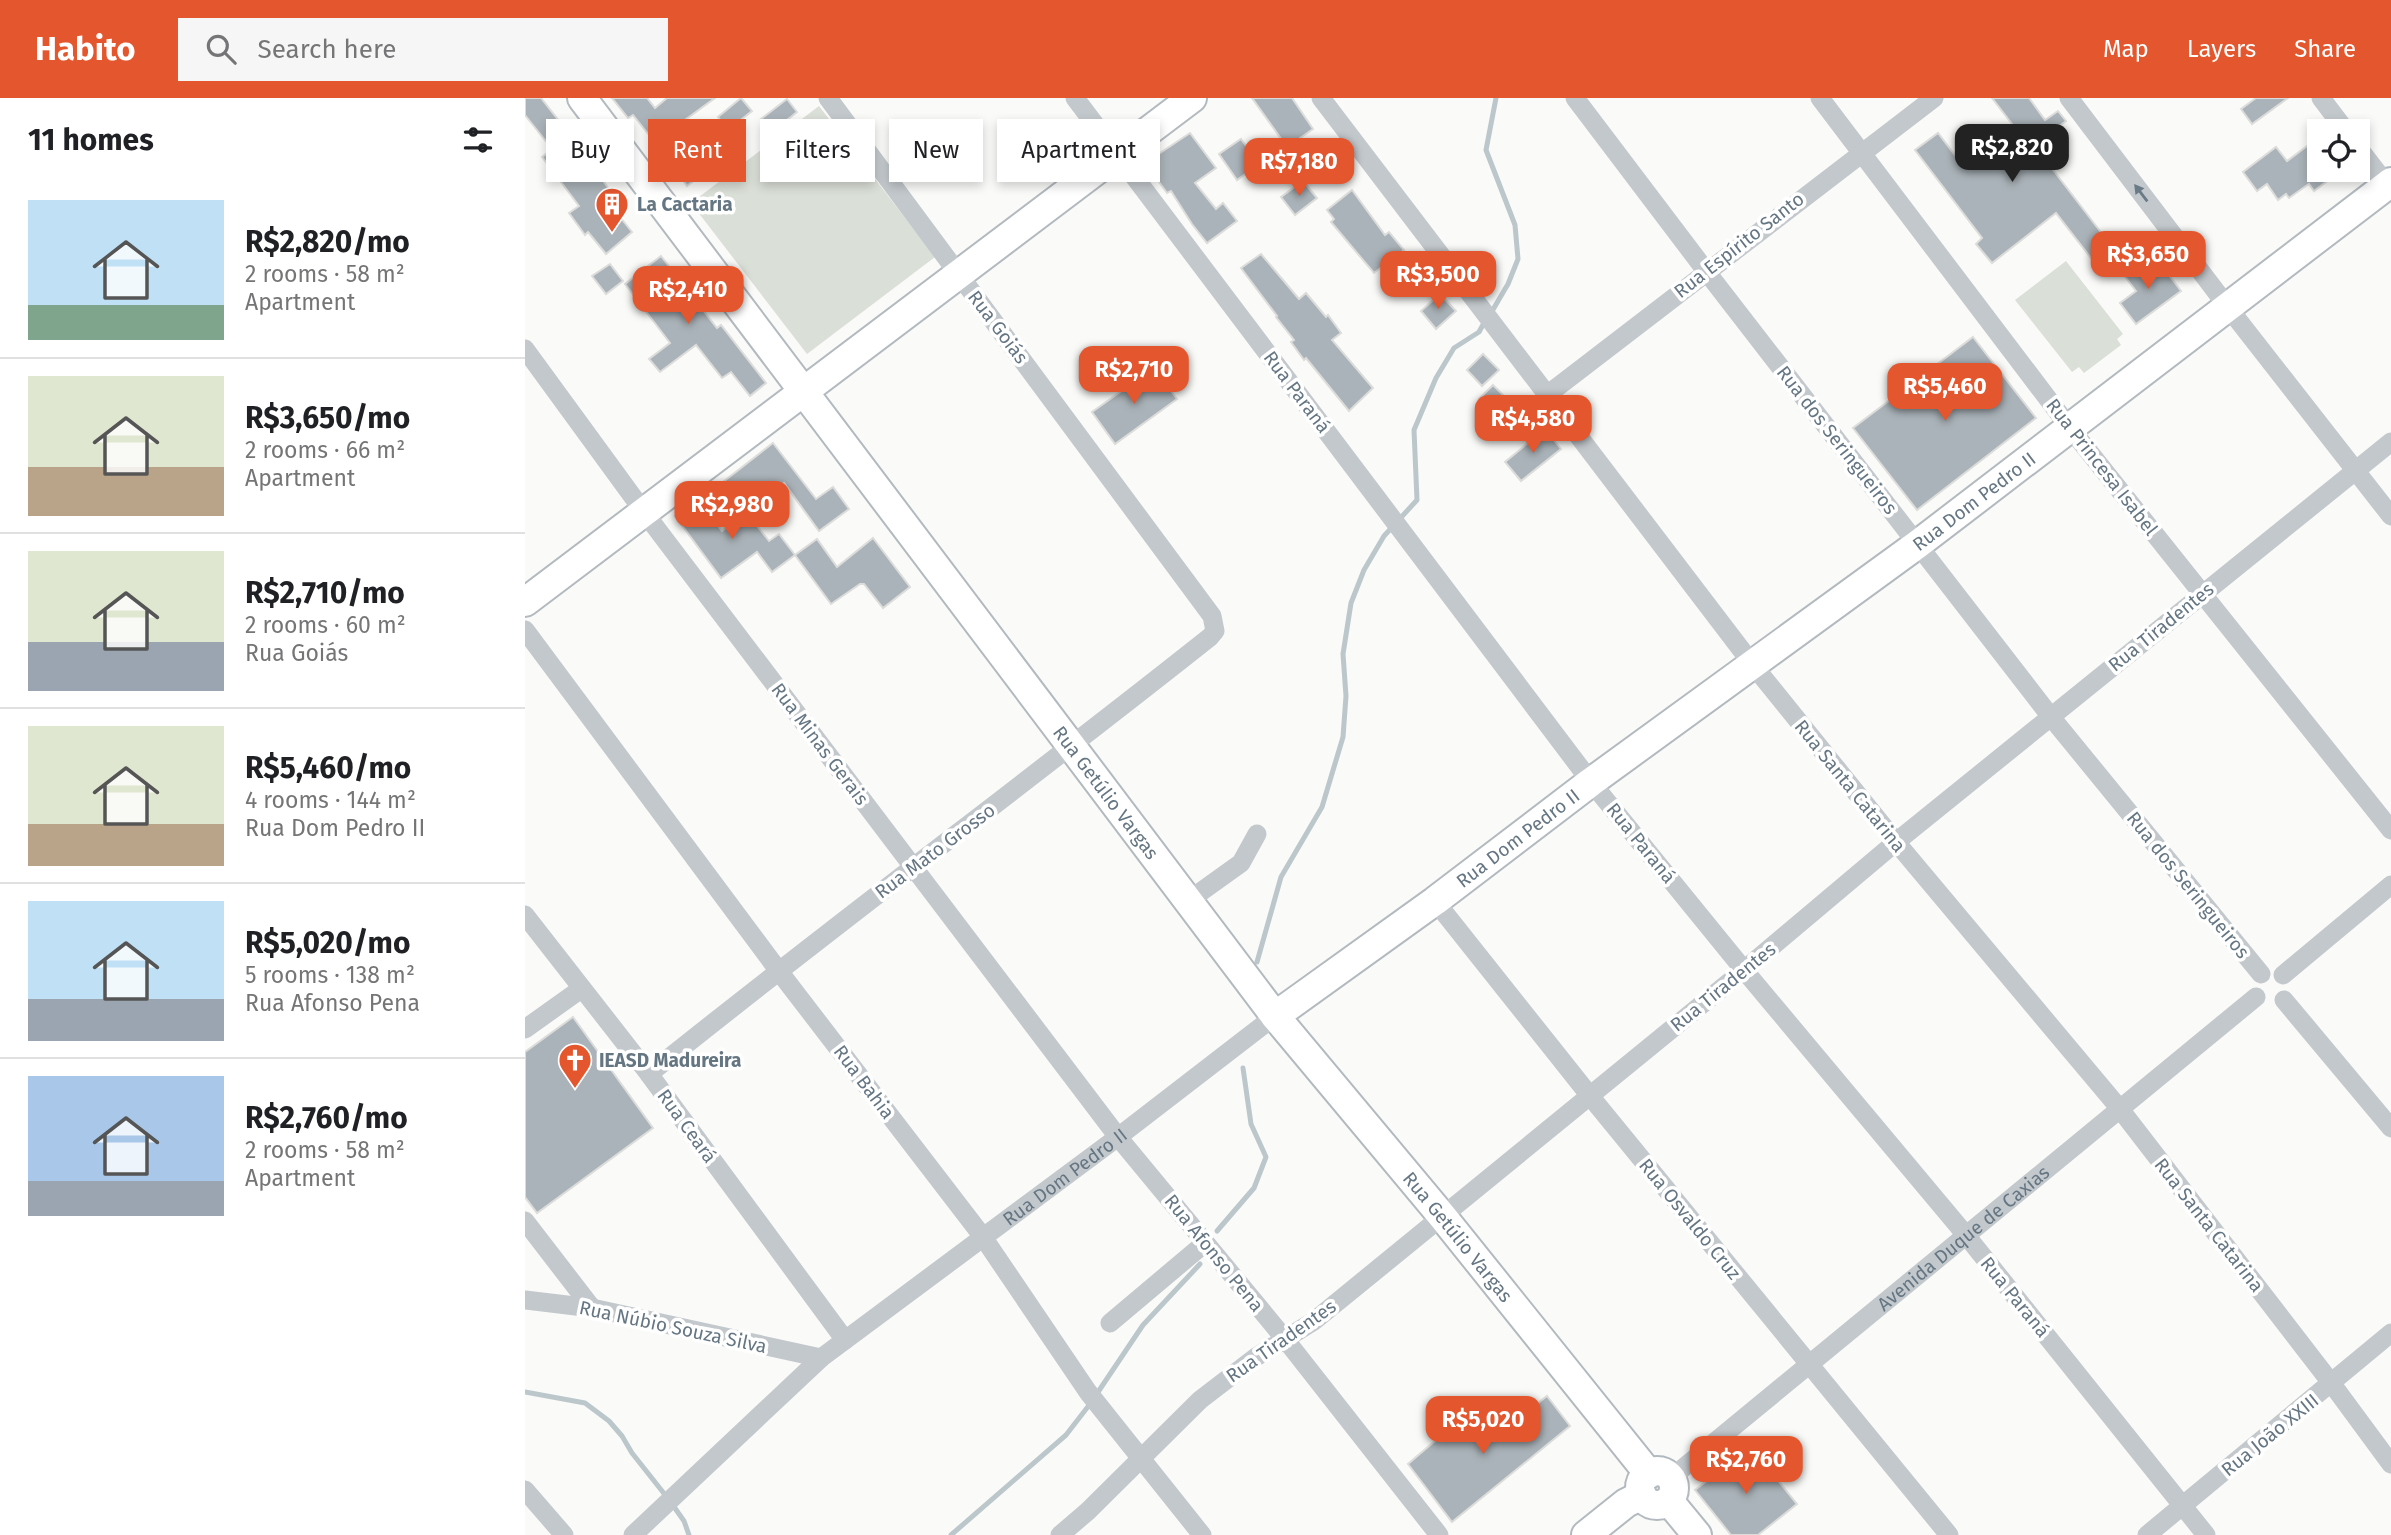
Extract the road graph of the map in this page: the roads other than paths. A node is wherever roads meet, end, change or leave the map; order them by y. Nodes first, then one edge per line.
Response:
1 (582, 98) edge
2 (828, 98) edge
3 (1075, 98) edge
4 (1192, 98) edge
5 (1321, 98) edge
6 (1575, 98) edge
7 (1820, 98) edge
8 (1934, 98) edge
9 (2069, 98) edge
10 (2321, 98) edge
11 (1091, 119) edge
12 (2337, 119) edge
13 (1160, 122) edge
14 (1861, 152) junction
15 (2370, 162) edge
16 (1081, 182) edge
17 (1139, 182) edge
18 (2390, 186) edge
19 (1706, 271) junction
20 (959, 274) junction
21 (2227, 306) junction
22 (525, 349) edge
23 (802, 391) junction
24 (1546, 395) junction
25 (2070, 428) junction
26 (2391, 442) edge
27 (2355, 471) junction
28 (644, 512) junction
29 (2391, 516) edge
30 (1918, 544) junction
31 (2202, 593) junction
32 (525, 602) edge
33 (1215, 626) joint
34 (525, 629) edge
35 (1753, 665) junction
36 (2051, 717) junction
37 (1071, 748) junction
38 (1591, 782) junction
39 (2391, 830) edge
40 (1257, 834) dead end
41 (1896, 842) junction
42 (914, 867) junction
43 (2391, 885) edge
44 (1188, 901) junction
45 (1435, 901) junction
46 (525, 915) edge
47 (778, 970) junction
48 (1744, 970) junction
49 (2261, 974) junction
50 (2283, 975) junction
51 (581, 989) junction
52 (2256, 997) junction
53 (2284, 1000) junction
54 (1275, 1016) junction
55 (525, 1030) edge
56 (649, 1074) junction
57 (1590, 1096) junction
58 (2120, 1109) junction
59 (2391, 1128) edge
60 (1118, 1137) junction
61 (1442, 1216) junction
62 (525, 1221) edge
63 (1965, 1234) junction
64 (983, 1237) junction
65 (1205, 1243) junction
66 (525, 1300) edge
67 (592, 1308) junction
68 (1110, 1323) dead end
69 (2391, 1333) edge
70 (1285, 1339) junction
71 (845, 1340) junction
72 (821, 1358) junction
73 (1808, 1364) junction
74 (2332, 1384) junction
75 (1140, 1458) junction
76 (2391, 1464) edge
77 (525, 1490) edge
78 (1656, 1490) junction
79 (2183, 1506) junction
80 (564, 1535) edge
81 (633, 1535) edge
82 (1060, 1535) edge
83 (1202, 1535) edge
84 (1439, 1535) edge
85 (1586, 1535) edge
86 (1615, 1535) edge
87 (1697, 1535) edge
88 (1949, 1535) edge
89 (2147, 1535) edge
90 (2206, 1535) edge

1 - 23 street, Rua Getúlio Vargas
2 - 20 street, Rua Goiás
3 - 11 street, Rua Paraná
4 - 13 street
5 - 24 street, Rua Santa Catarina
6 - 19 street, Rua dos Seringueiros
7 - 14 street, Rua Princesa Isabel
8 - 14 street, Rua Espírito Santo
21 -> 9 street
10 - 12 street
14 - 19 street, Rua Espírito Santo
14 - 25 street, Rua Princesa Isabel
15 - 18 street
16 - 20 street
17 - 38 street, Rua Paraná
18 - 21 street, Rua Dom Pedro II
19 - 24 street, Rua Espírito Santo
19 - 30 street, Rua dos Seringueiros
20 - 23 street
20 - 33 street, Rua Goiás
21 - 25 street, Rua Dom Pedro II
21 - 27 street
22 - 28 street, Rua Minas Gerais
23 - 28 street
23 - 37 street, Rua Getúlio Vargas
24 - 35 street, Rua Santa Catarina
25 - 30 street, Rua Dom Pedro II
25 - 31 street, Rua Princesa Isabel
26 - 27 street, Rua Tiradentes
27 - 29 street
27 - 31 street, Rua Tiradentes
28 - 32 street
28 - 42 street, Rua Minas Gerais
30 - 35 street, Rua Dom Pedro II
30 - 36 street, Rua dos Seringueiros
31 - 36 street, Rua Tiradentes
31 - 39 street, Rua Princesa Isabel
33 - 37 street, Rua Mato Grosso
34 - 47 street, Rua Bahia
35 - 38 street, Rua Dom Pedro II
35 - 41 street, Rua Santa Catarina
36 - 41 street, Rua Tiradentes
36 - 49 street, Rua dos Seringueiros
37 - 42 street, Rua Mato Grosso
37 - 44 street, Rua Getúlio Vargas
38 - 45 street, Rua Dom Pedro II
38 - 48 street, Rua Paraná
40 - 44 street
41 - 48 street, Rua Tiradentes
41 - 58 street, Rua Santa Catarina
42 - 47 street, Rua Mato Grosso
42 - 60 street, Rua Minas Gerais
43 - 50 street
44 - 54 street, Rua Getúlio Vargas
45 - 54 street, Rua Dom Pedro II
45 - 57 street, Rua Osvaldo Cruz
46 - 51 street, Rua Ceará
47 - 56 street, Rua Mato Grosso
47 - 64 street, Rua Bahia
48 - 57 street, Rua Tiradentes
48 - 63 street, Rua Paraná
49 - 50 street
49 - 52 street
50 - 53 street
51 - 55 street
51 - 56 street, Rua Ceará
52 - 53 street
52 - 58 street, Avenida Duque de Caxias
53 - 59 street
54 - 60 street, Rua Dom Pedro II
54 - 61 street, Rua Getúlio Vargas
56 - 71 street, Rua Ceará
57 - 61 street, Rua Tiradentes
57 - 73 street, Rua Osvaldo Cruz
58 - 63 street, Avenida Duque de Caxias
58 - 74 street, Rua Santa Catarina
60 - 64 street, Rua Dom Pedro II
60 - 65 street, Rua Afonso Pena
61 - 70 street, Rua Tiradentes
61 - 78 street, Rua Getúlio Vargas
62 - 67 street
63 - 73 street, Avenida Duque de Caxias
63 - 79 street, Rua Paraná
64 - 71 street, Rua Dom Pedro II
64 - 75 street, Rua Bahia
65 - 68 street
65 - 70 street, Rua Afonso Pena
66 - 67 street, Rua Núbio Souza Silva
67 - 72 street, Rua Núbio Souza Silva
69 - 74 street, Rua João XXIII
70 - 75 street, Rua Tiradentes
70 - 84 street, Rua Afonso Pena
71 - 72 street, Rua Dom Pedro II
72 - 81 street, Rua Dom Pedro II
73 - 78 street, Avenida Duque de Caxias
73 - 88 street, Rua Osvaldo Cruz
74 - 76 street, Rua Santa Catarina
74 - 79 street, Rua João XXIII
75 - 82 street, Rua Tiradentes
75 - 83 street, Rua Bahia
77 - 80 street
78 - 85 street, Avenida Duque de Caxias
78 - 86 street, Avenida Duque de Caxias
78 - 87 street, Rua Getúlio Vargas
79 - 89 street, Rua João XXIII
79 - 90 street, Rua Paraná

